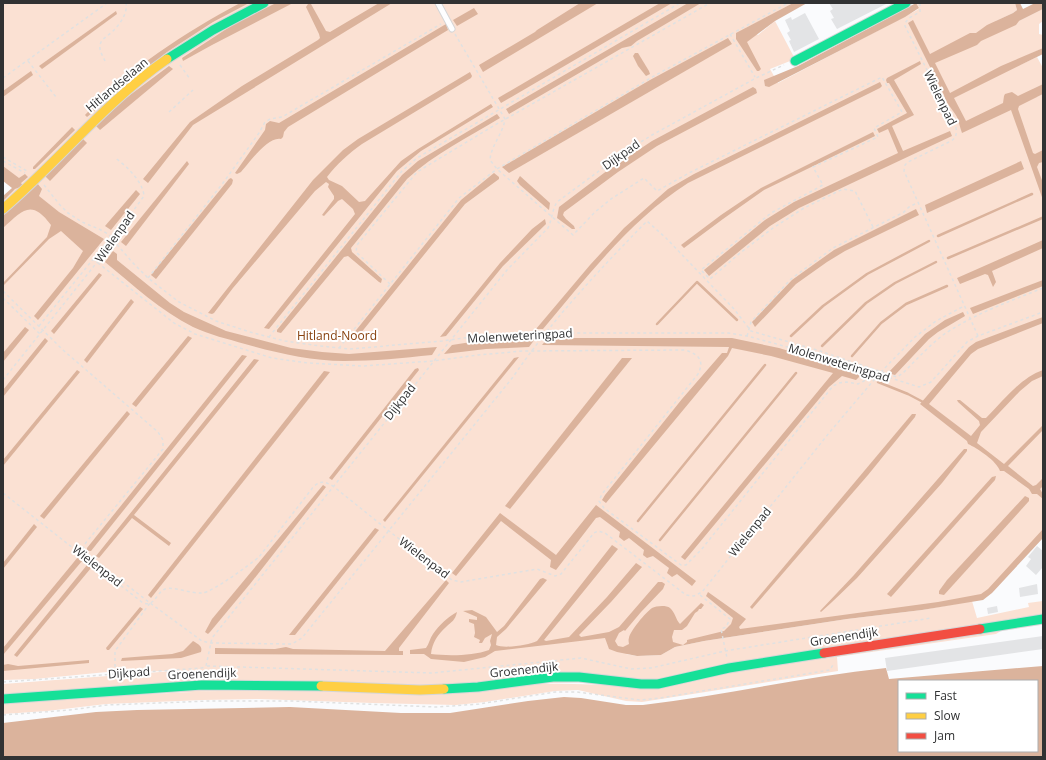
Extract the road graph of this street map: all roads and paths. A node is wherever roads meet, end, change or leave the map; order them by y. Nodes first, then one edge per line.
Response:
1 (107, 3) edge
2 (126, 3) edge
3 (264, 3) edge
4 (438, 3) edge
5 (680, 3) edge
6 (710, 3) edge
7 (788, 3) edge
8 (906, 3) edge
9 (920, 3) edge
10 (448, 20) junction
11 (452, 29) joint
12 (730, 34) junction
13 (174, 55) junction
14 (105, 60) dead end
15 (28, 61) junction
16 (796, 61) joint
17 (3, 78) edge
18 (756, 78) junction
19 (190, 79) dead end
20 (193, 90) dead end
21 (56, 97) dead end
22 (500, 110) junction
23 (169, 112) dead end
24 (505, 118) junction
25 (3, 157) edge
26 (115, 158) dead end
27 (3, 161) edge
28 (496, 169) junction
29 (37, 177) junction
30 (917, 203) junction
31 (3, 209) edge
32 (552, 218) junction
33 (873, 227) junction
34 (111, 237) junction
35 (114, 241) junction
36 (93, 259) junction
37 (98, 262) junction
38 (148, 278) junction
39 (390, 284) junction
40 (1043, 288) edge
41 (3, 291) edge
42 (3, 298) edge
43 (964, 306) junction
44 (1043, 312) edge
45 (970, 319) junction
46 (39, 326) junction
47 (43, 330) junction
48 (545, 333) junction
49 (40, 334) junction
50 (747, 336) junction
51 (978, 336) junction
52 (268, 337) junction
53 (450, 340) junction
54 (339, 348) junction
55 (530, 351) junction
56 (433, 361) junction
57 (876, 370) junction
58 (881, 372) junction
59 (874, 373) junction
60 (879, 374) junction
61 (3, 380) edge
62 (333, 486) junction
63 (3, 493) edge
64 (389, 531) junction
65 (700, 594) junction
66 (150, 603) junction
67 (930, 618) dead end
68 (1043, 619) edge
69 (210, 643) junction
70 (725, 651) junction
71 (206, 666) junction
72 (729, 668) junction
73 (115, 674) junction
74 (3, 682) edge
75 (3, 699) edge

1 - 15 path
2 - 14 path
3 - 13 street, Hitlandselaan
4 - 10 lane
5 - 22 path
6 - 24 path
7 - 12 path
8 - 16 street
9 - 30 path, Wielenpad
10 - 11 lane
10 - 38 path
11 - 22 path
12 - 18 path
12 - 28 path
13 - 19 path
13 - 29 street, Hitlandselaan
15 - 17 path
15 - 21 path
16 - 18 path, Dijkpad
18 - 32 path, Dijkpad
20 - 23 path
22 - 24 path
22 - 52 path
24 - 28 path
24 - 39 path
25 - 29 path, Molenweteringpad
26 - 35 path, Wielenpad
27 - 29 path
28 - 32 path
28 - 39 path
29 - 31 street, Hitlandselaan
29 - 34 path, Molenweteringpad
30 - 33 path
30 - 43 path, Wielenpad
32 - 33 path
32 - 53 path, Dijkpad
33 - 50 path
34 - 35 path, Molenweteringpad
34 - 36 path
35 - 37 path, Wielenpad
35 - 38 path, Molenweteringpad
36 - 37 path
36 - 46 path
37 - 47 path, Wielenpad
37 - 56 path
38 - 52 path, Molenweteringpad
39 - 54 path
40 - 45 path
41 - 46 path
42 - 49 path
43 - 45 path, Wielenpad
43 - 58 path, Wielenpad
44 - 51 path, Molenweteringpad
45 - 51 path, Wielenpad
45 - 58 path
46 - 47 path
47 - 49 path, Wielenpad
47 - 66 path
48 - 50 path, Molenweteringpad
48 - 53 path, Molenweteringpad
48 - 55 path
48 - 57 path
49 - 61 path, Wielenpad
50 - 59 path, Molenweteringpad
51 - 60 path, Molenweteringpad
52 - 54 path, Molenweteringpad
53 - 54 path, Molenweteringpad
53 - 56 path, Dijkpad
55 - 56 path
55 - 59 path
55 - 64 path
56 - 62 path, Dijkpad
57 - 58 path
57 - 59 path
58 - 60 path, Wielenpad
59 - 60 path, Molenweteringpad
60 - 65 path, Wielenpad
62 - 64 path, Wielenpad
62 - 66 path
62 - 69 path, Dijkpad
63 - 66 path, Wielenpad
64 - 65 path, Wielenpad
64 - 69 path
65 - 70 path
66 - 69 path
66 - 73 path
67 - 70 path
68 - 72 street, Groenendijk
69 - 71 path, Dijkpad
70 - 71 path
70 - 72 path
71 - 73 path, Dijkpad
72 - 75 street, Groenendijk
73 - 74 path, Dijkpad

